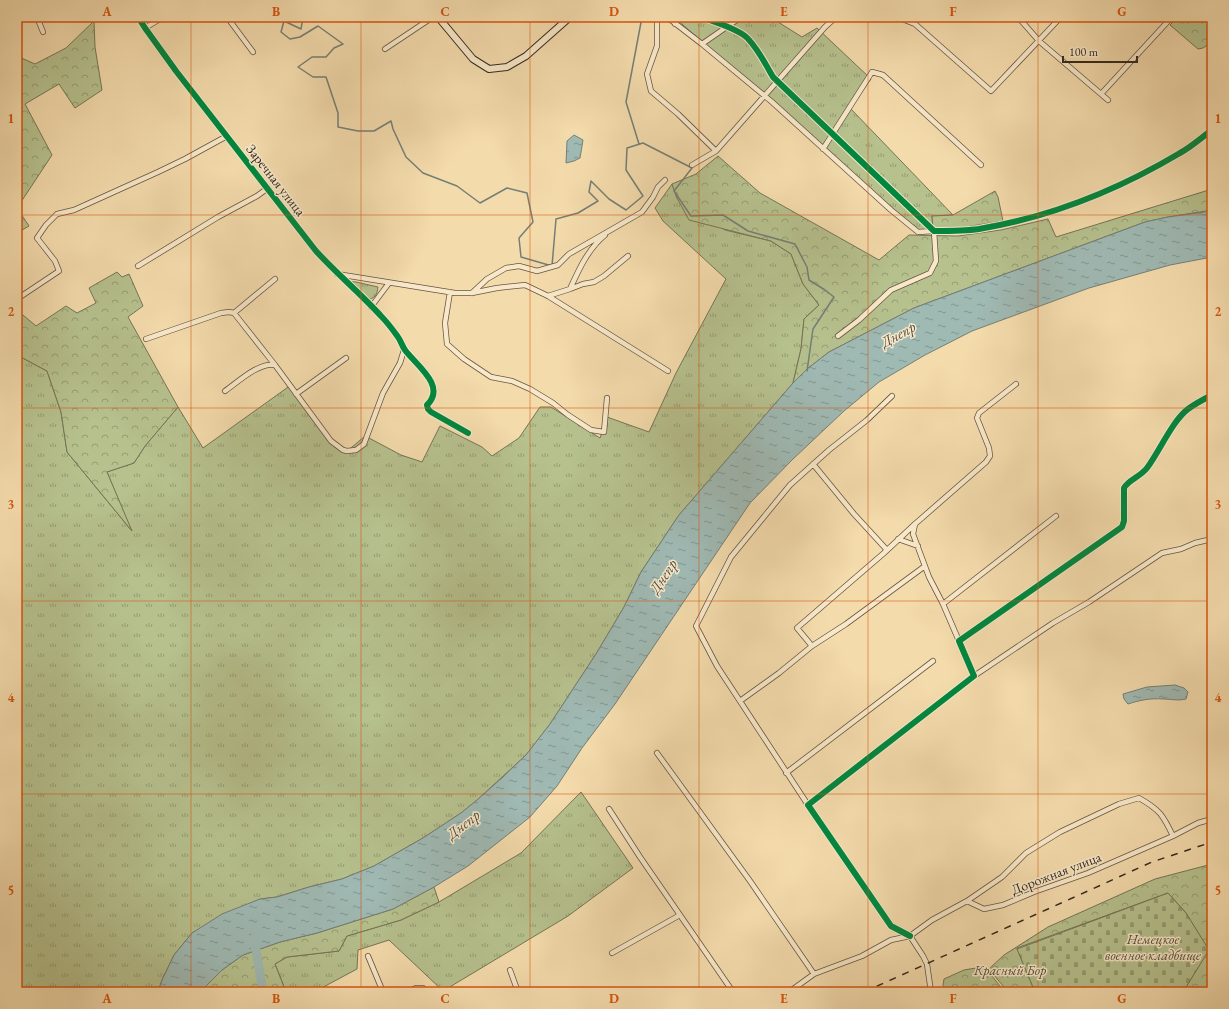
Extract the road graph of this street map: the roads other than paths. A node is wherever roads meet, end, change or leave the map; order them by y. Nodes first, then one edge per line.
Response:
1 (37, 17) edge
2 (138, 17) edge
3 (163, 17) edge
4 (227, 17) edge
5 (433, 17) edge
6 (438, 17) edge
7 (570, 17) edge
8 (657, 17) edge
9 (667, 17) edge
10 (678, 17) edge
11 (700, 17) edge
12 (741, 17) edge
13 (836, 17) edge
14 (897, 17) edge
15 (1018, 17) edge
16 (1061, 17) edge
17 (1172, 17) edge
18 (675, 24) junction
19 (726, 27) junction
20 (145, 28) junction
21 (43, 32) dead end
22 (1039, 41) junction
23 (702, 44) junction
24 (385, 49) dead end
25 (253, 52) dead end
26 (779, 81) junction
27 (1102, 94) junction
28 (764, 96) junction
29 (1108, 100) dead end
30 (1212, 130) edge
31 (832, 135) junction
32 (227, 136) junction
33 (823, 149) junction
34 (716, 151) junction
35 (692, 165) dead end
36 (981, 166) dead end
37 (665, 180) dead end
38 (268, 188) junction
39 (614, 227) junction
40 (934, 231) junction
41 (628, 256) dead end
42 (138, 266) dead end
43 (338, 274) junction
44 (276, 279) dead end
45 (389, 283) junction
46 (570, 289) junction
47 (450, 292) junction
48 (472, 293) junction
49 (548, 296) junction
50 (17, 299) edge
51 (371, 307) junction
52 (234, 313) junction
53 (838, 336) dead end
54 (146, 339) dead end
55 (404, 350) junction
56 (346, 358) dead end
57 (275, 365) junction
58 (668, 371) dead end
59 (1016, 384) dead end
60 (225, 390) dead end
61 (296, 394) junction
62 (1212, 395) edge
63 (892, 396) dead end
64 (606, 398) dead end
65 (468, 433) dead end
66 (813, 464) junction
67 (1056, 516) dead end
68 (915, 524) junction
69 (898, 539) junction
70 (1212, 539) edge
71 (918, 546) junction
72 (887, 550) junction
73 (925, 566) junction
74 (944, 604) junction
75 (959, 641) junction
76 (812, 646) junction
77 (933, 662) dead end
78 (974, 676) junction
79 (740, 701) junction
80 (658, 752) dead end
81 (786, 773) junction
82 (808, 805) junction
83 (609, 809) dead end
84 (1212, 819) edge
85 (1173, 836) junction
86 (967, 901) junction
87 (680, 915) junction
88 (910, 936) junction
89 (612, 953) dead end
90 (368, 956) dead end
91 (510, 970) dead end
92 (814, 974) junction
93 (383, 992) edge
94 (408, 992) edge
95 (426, 992) edge
96 (518, 992) edge
97 (733, 992) edge
98 (790, 992) edge
99 (931, 992) edge

1 - 21 street
2 - 20 street, Заречная улица
3 - 20 street
4 - 25 street
5 - 24 street
6 - 7 street
8 - 34 street
9 - 18 street
10 - 18 street
11 - 19 street
12 - 19 street
13 - 26 street
14 - 22 street
15 - 22 street
16 - 22 street
17 - 27 street
18 - 23 street
19 - 23 street
19 - 26 street
20 - 32 street, Заречная улица
22 - 27 street
23 - 28 street
26 - 28 street
26 - 31 street
27 - 29 street
28 - 33 street
28 - 34 street
30 - 40 street
31 - 33 street
31 - 36 street
31 - 40 street
32 - 38 street, Заречная улица
32 - 50 street
33 - 40 street
34 - 35 street
37 - 39 street
38 - 42 street
38 - 43 street, Заречная улица
39 - 46 street
39 - 48 street
40 - 53 street
41 - 46 street
43 - 45 street
43 - 51 street, Заречная улица
44 - 52 street
45 - 47 street
45 - 51 street
46 - 49 street
47 - 48 street
47 - 64 street
48 - 49 street
49 - 58 street
51 - 55 street, Заречная улица
52 - 54 street
52 - 57 street
55 - 61 street
55 - 65 street, Заречная улица
56 - 61 street
57 - 60 street
57 - 61 street
59 - 68 street
62 - 75 street
63 - 66 street
66 - 72 street
66 - 79 street
67 - 74 street
68 - 69 street
68 - 71 street
69 - 71 street
69 - 72 street
70 - 78 street
71 - 73 street
72 - 76 street
73 - 74 street
73 - 76 street
74 - 75 street
75 - 78 street
76 - 79 street
77 - 81 street
78 - 82 street
79 - 81 street
80 - 92 street
81 - 82 street
82 - 88 street
83 - 87 street
84 - 85 street, Дорожная улица
85 - 86 street, Дорожная улица
85 - 86 street
86 - 88 street
87 - 89 street
87 - 97 street
88 - 92 street
88 - 99 street
90 - 93 street
91 - 96 street
92 - 98 street
94 - 95 street

